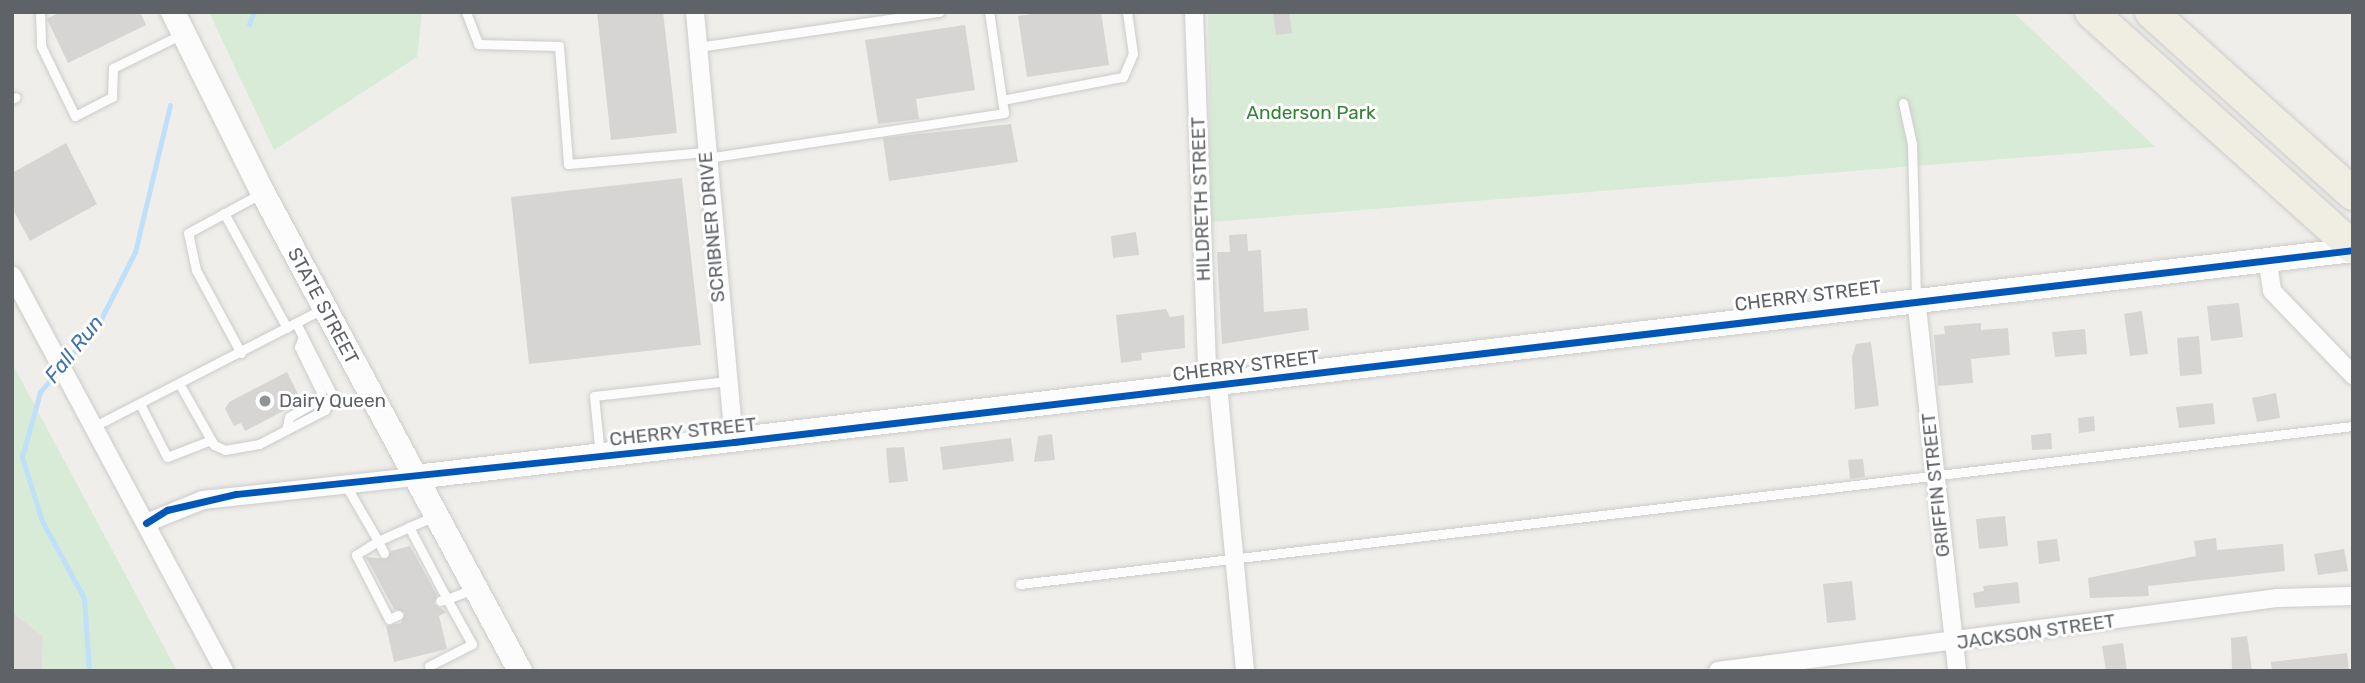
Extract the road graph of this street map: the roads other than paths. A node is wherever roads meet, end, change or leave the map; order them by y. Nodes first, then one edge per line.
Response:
1 (40, 12) edge
2 (466, 12) edge
3 (695, 12) edge
4 (939, 12) edge
5 (989, 12) edge
6 (1127, 12) edge
7 (1194, 12) edge
8 (2091, 12) edge
9 (2151, 12) edge
10 (178, 22) edge
11 (698, 47) junction
12 (1002, 100) junction
13 (1903, 103) dead end
14 (706, 155) junction
15 (2351, 192) edge
16 (263, 193) junction
17 (224, 214) junction
18 (2353, 248) edge
19 (2267, 258) junction
20 (12, 275) edge
21 (1916, 298) junction
22 (324, 308) junction
23 (291, 325) junction
24 (241, 354) junction
25 (2353, 375) edge
26 (728, 381) junction
27 (180, 385) junction
28 (1213, 386) junction
29 (140, 404) junction
30 (2353, 426) edge
31 (93, 427) junction
32 (211, 440) junction
33 (734, 442) junction
34 (600, 457) junction
35 (1935, 473) junction
36 (415, 477) junction
37 (345, 484) junction
38 (436, 516) junction
39 (146, 523) junction
40 (409, 527) junction
41 (378, 541) junction
42 (384, 552) dead end
43 (1235, 562) junction
44 (1020, 584) dead end
45 (475, 589) junction
46 (2353, 596) edge
47 (444, 600) junction
48 (398, 615) dead end
49 (1954, 643) junction
50 (429, 666) dead end
51 (224, 671) edge
52 (520, 671) edge
53 (1245, 671) edge
54 (1718, 671) edge
55 (1957, 671) edge

1 - 10 lane
2 - 14 lane
3 - 11 street, SCRIBNER DRIVE
4 - 11 lane
5 - 12 lane
6 - 12 lane
7 - 28 street, HILDRETH STREET
8 - 18 highway
9 - 15 highway
10 - 16 street, STATE STREET
11 - 14 street, SCRIBNER DRIVE
12 - 14 lane
13 - 21 lane
14 - 26 street, SCRIBNER DRIVE
16 - 17 lane
16 - 22 street, STATE STREET
17 - 23 lane
17 - 24 lane
18 - 19 street, CHERRY STREET
19 - 21 street, CHERRY STREET
19 - 25 street
20 - 31 street
21 - 28 street, CHERRY STREET
21 - 35 street, GRIFFIN STREET
22 - 23 lane
22 - 36 street, STATE STREET
23 - 24 lane
23 - 32 lane
24 - 27 lane
26 - 33 street, SCRIBNER DRIVE
26 - 34 lane
27 - 29 lane
27 - 32 lane
28 - 33 street, CHERRY STREET
28 - 43 street, HILDRETH STREET
29 - 31 lane
29 - 32 lane
30 - 35 lane
31 - 39 street
33 - 34 street, CHERRY STREET
34 - 36 street, CHERRY STREET
35 - 43 lane
35 - 49 street, GRIFFIN STREET
36 - 37 street, CHERRY STREET
36 - 38 street, STATE STREET
37 - 39 street, CHERRY STREET
37 - 41 lane
38 - 40 lane
38 - 45 street, STATE STREET
39 - 51 street
40 - 41 lane
40 - 47 lane
41 - 42 lane
41 - 48 lane
43 - 44 lane
43 - 53 street, HILDRETH STREET
45 - 47 lane
45 - 52 street, STATE STREET
46 - 49 street, JACKSON STREET
47 - 50 lane
49 - 54 street, JACKSON STREET
49 - 55 street, GRIFFIN STREET

